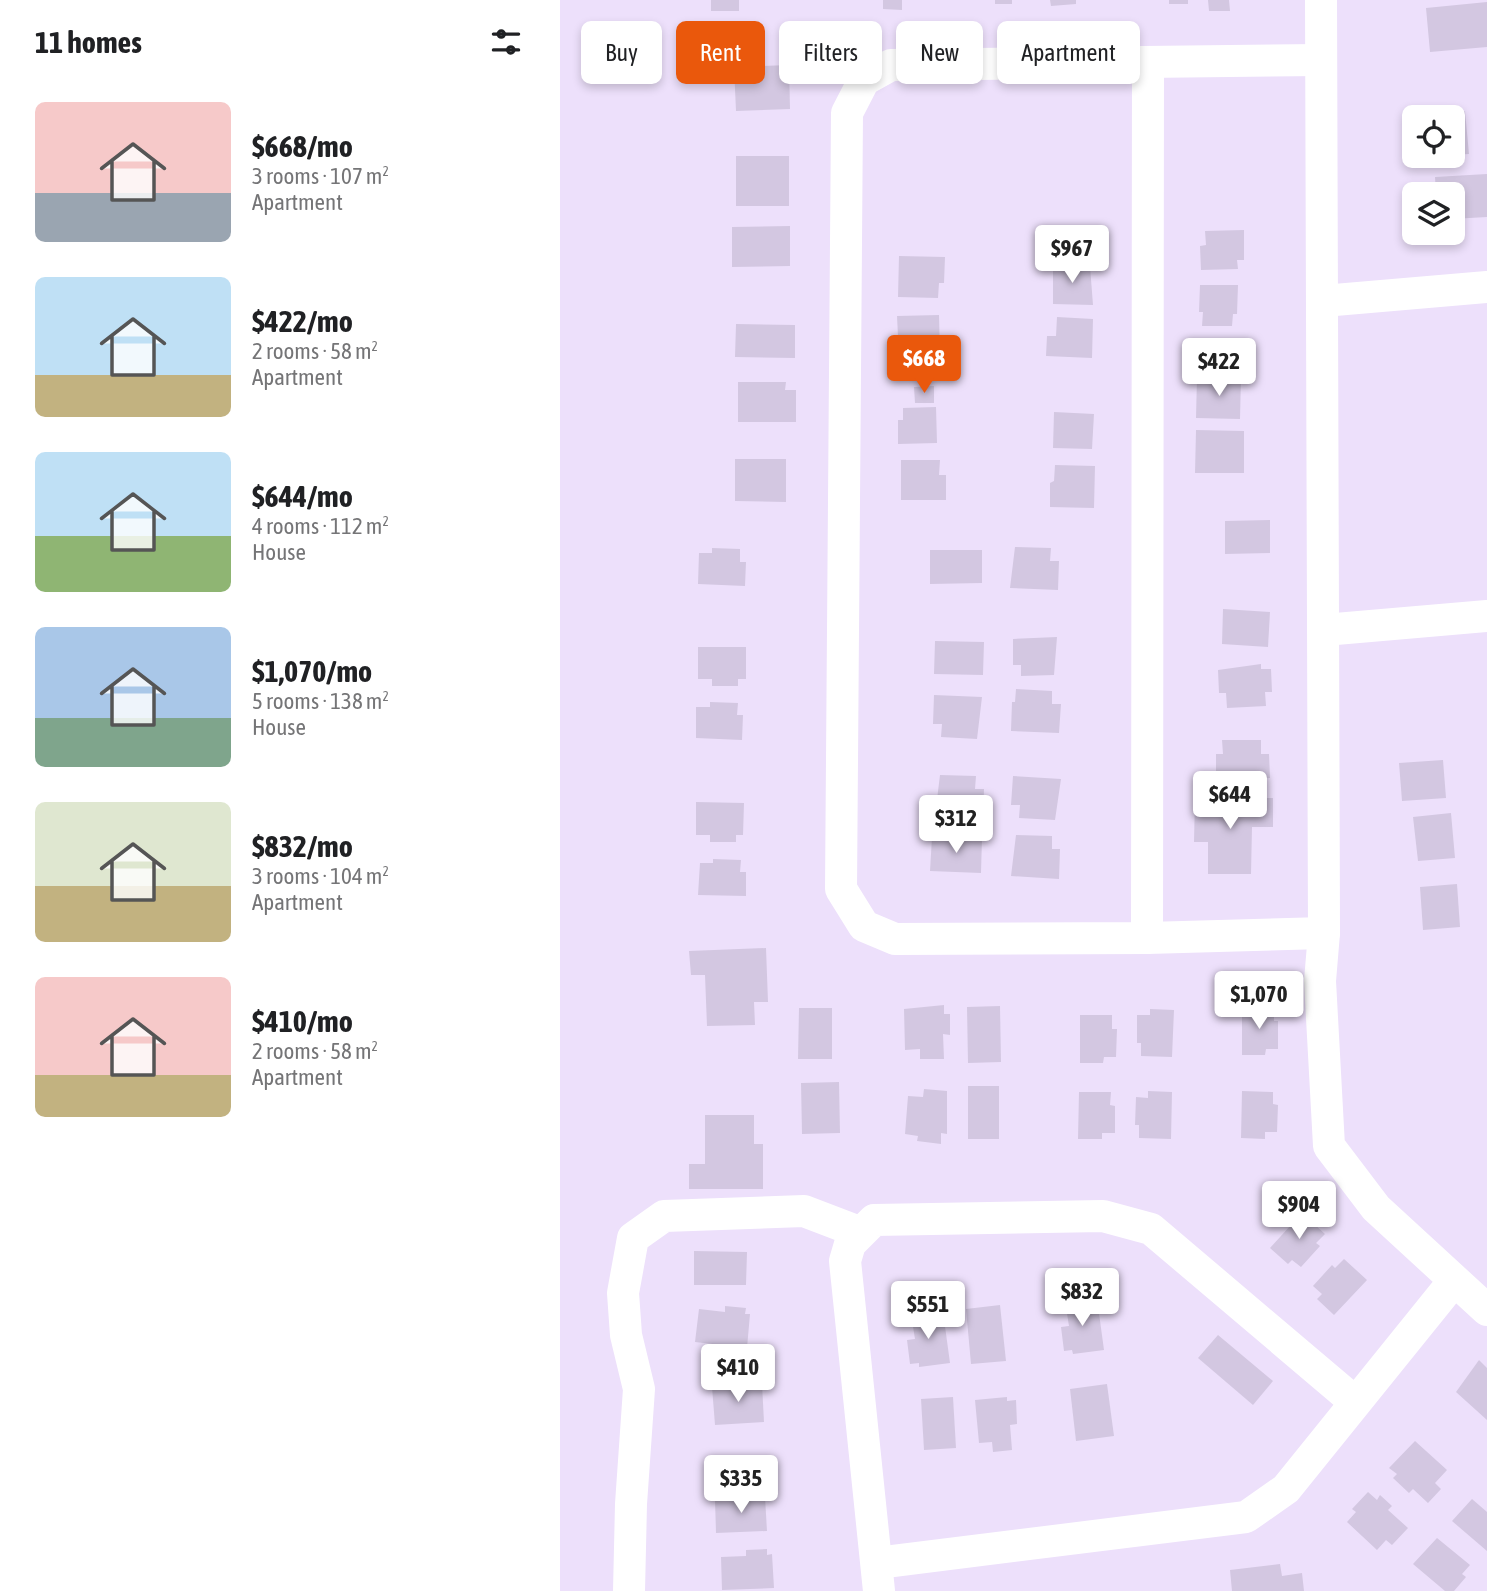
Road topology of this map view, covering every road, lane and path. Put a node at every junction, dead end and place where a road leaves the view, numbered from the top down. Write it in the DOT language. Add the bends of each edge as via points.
graph roads {
  1 [pos="1321,0"];
  2 [pos="1321,60"];
  3 [pos="1148,64"];
  4 [pos="1487,287"];
  5 [pos="1323,301"];
  6 [pos="1487,616"];
  7 [pos="1324,630"];
  8 [pos="1324,933"];
  9 [pos="1147,938"];
  10 [pos="859,1232"];
  11 [pos="1453,1282"];
  12 [pos="1487,1310"];
  13 [pos="1355,1402"];
  14 [pos="878,1577"];
  15 [pos="629,1591"];
  1 -- 2 [label="street"];
  2 -- 3 [label="street"];
  2 -- 5 [label="street"];
  3 -- 9 [label="street"];
  3 -- 9 [label="street" via="891,65 864,80 848,113 841,889 863,926 895,939"];
  4 -- 5 [label="street"];
  5 -- 7 [label="street"];
  6 -- 7 [label="street"];
  7 -- 8 [label="street"];
  8 -- 9 [label="street"];
  8 -- 11 [label="street" via="1320,981 1329,1146 1376,1208"];
  10 -- 13 [label="street" via="874,1220 897,1218 1076,1216 1103,1216 1151,1229"];
  10 -- 14 [label="street" via="845,1261"];
  10 -- 15 [label="street" via="804,1211 664,1216 633,1238 623,1293 626,1335 639,1389"];
  11 -- 12 [label="street"];
  11 -- 13 [label="street"];
  13 -- 14 [label="street" via="1286,1489 1246,1517"];
}
